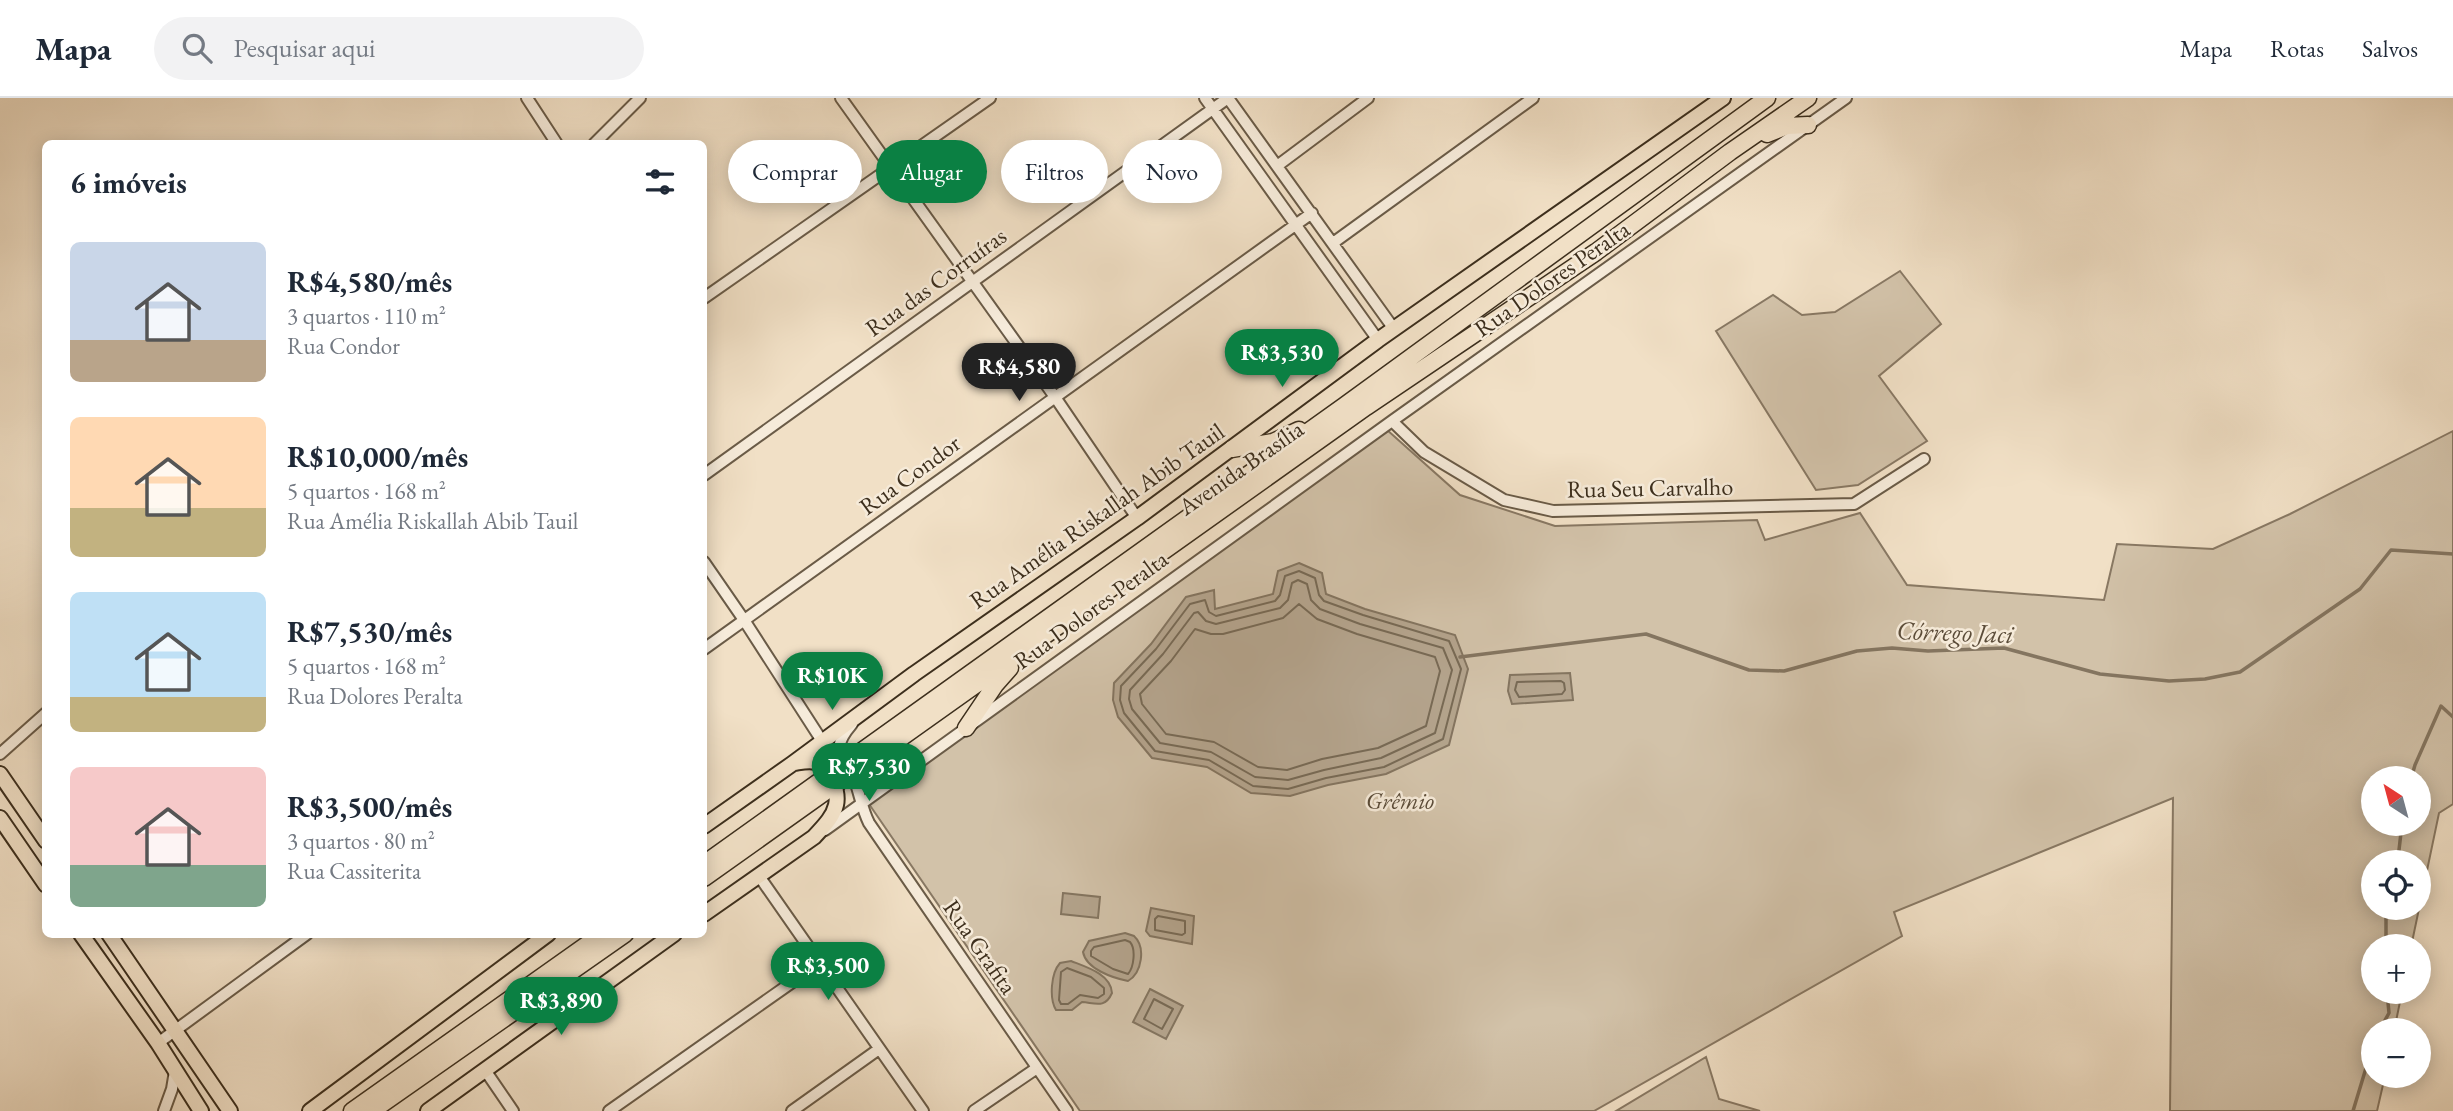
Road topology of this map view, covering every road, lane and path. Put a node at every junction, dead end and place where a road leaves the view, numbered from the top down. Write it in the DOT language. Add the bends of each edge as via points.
graph roads {
  1 [pos="527,98"];
  2 [pos="640,98"];
  3 [pos="841,98"];
  4 [pos="990,98"];
  5 [pos="1205,98"];
  6 [pos="1228,98"];
  7 [pos="1368,98"];
  8 [pos="1533,98"];
  9 [pos="1723,98"];
  10 [pos="1767,98"];
  11 [pos="1808,98"];
  12 [pos="1846,98"];
  13 [pos="1213,109"];
  14 [pos="1808,125"];
  15 [pos="554,140"];
  16 [pos="598,140"];
  17 [pos="928,140"];
  18 [pos="876,147"];
  19 [pos="1730,152"];
  20 [pos="1277,166"];
  21 [pos="876,176"];
  22 [pos="916,203"];
  23 [pos="1312,213"];
  24 [pos="1295,225"];
  25 [pos="1333,243"];
  26 [pos="972,282"];
  27 [pos="707,296"];
  28 [pos="1394,329"];
  29 [pos="1378,340"];
  30 [pos="1055,397"];
  31 [pos="1344,406"];
  32 [pos="1392,421"];
  33 [pos="1232,449"];
  34 [pos="1924,459"];
  35 [pos="707,473"];
  36 [pos="1137,518"];
  37 [pos="707,566"];
  38 [pos="744,620"];
  39 [pos="1048,633"];
  40 [pos="707,647"];
  41 [pos="863,711"];
  42 [pos="42,717"];
  43 [pos="966,728"];
  44 [pos="822,741"];
  45 [pos="0,754"];
  46 [pos="792,764"];
  47 [pos="849,774"];
  48 [pos="0,775"];
  49 [pos="829,776"];
  50 [pos="890,782"];
  51 [pos="860,805"];
  52 [pos="0,818"];
  53 [pos="707,824"];
  54 [pos="42,835"];
  55 [pos="814,837"];
  56 [pos="707,861"];
  57 [pos="707,876"];
  58 [pos="759,876"];
  59 [pos="42,879"];
  60 [pos="707,912"];
  61 [pos="84,938"];
  62 [pos="112,938"];
  63 [pos="302,938"];
  64 [pos="543,938"];
  65 [pos="596,938"];
  66 [pos="619,938"];
  67 [pos="668,938"];
  68 [pos="821,962"];
  69 [pos="174,1031"];
  70 [pos="158,1043"];
  71 [pos="879,1049"];
  72 [pos="1037,1068"];
  73 [pos="485,1070"];
  74 [pos="175,1071"];
  75 [pos="164,1111"];
  76 [pos="201,1111"];
  77 [pos="230,1111"];
  78 [pos="310,1111"];
  79 [pos="352,1111"];
  80 [pos="372,1111"];
  81 [pos="428,1111"];
  82 [pos="513,1111"];
  83 [pos="609,1111"];
  84 [pos="792,1111"];
  85 [pos="923,1111"];
  86 [pos="974,1111"];
  87 [pos="1067,1111"];
  1 -- 15 [label="street"];
  2 -- 16 [label="street"];
  3 -- 18 [label="street"];
  4 -- 17 [label="street"];
  5 -- 13 [label="street"];
  6 -- 13 [label="street, Rua das Corruíras"];
  6 -- 20 [label="street"];
  7 -- 20 [label="street"];
  8 -- 25 [label="street"];
  9 -- 28 [label="main road, Rua Amélia Riskallah Abib Tauil"];
  10 -- 31 [label="highway, Avenida Brasília"];
  11 -- 19 [label="highway, Avenida Brasília"];
  12 -- 14 [label="street, Rua Dolores Peralta"];
  13 -- 24 [label="street"];
  13 -- 26 [label="street, Rua das Corruíras"];
  14 -- 19 [label="highway" via="1773,130"];
  14 -- 32 [label="street, Rua Dolores Peralta"];
  19 -- 39 [label="highway, Avenida Brasília" via="1596,252 1366,407"];
  20 -- 23 [label="street"];
  21 -- 27 [label="street"];
  22 -- 26 [label="street"];
  23 -- 24 [label="street, Rua Condor"];
  23 -- 25 [label="street"];
  24 -- 29 [label="street"];
  24 -- 30 [label="street, Rua Condor"];
  25 -- 28 [label="street"];
  26 -- 30 [label="street"];
  26 -- 35 [label="street, Rua das Corruíras"];
  28 -- 29 [label="main road, Rua Amélia Riskallah Abib Tauil"];
  29 -- 33 [label="main road, Rua Amélia Riskallah Abib Tauil"];
  30 -- 36 [label="street"];
  30 -- 38 [label="street, Rua Condor"];
  31 -- 33 [label="highway" via="1273,442"];
  31 -- 47 [label="highway, Avenida Brasília"];
  32 -- 34 [label="street, Rua Seu Carvalho" via="1424,452 1504,500 1553,511 1854,504"];
  32 -- 43 [label="street, Rua Dolores Peralta"];
  33 -- 36 [label="main road, Rua Amélia Riskallah Abib Tauil"];
  36 -- 41 [label="main road, Rua Amélia Riskallah Abib Tauil"];
  37 -- 38 [label="street"];
  38 -- 40 [label="street, Rua Condor"];
  38 -- 44 [label="street"];
  39 -- 43 [label="highway" via="995,685"];
  39 -- 47 [label="highway, Avenida Brasília"];
  41 -- 44 [label="main road, Rua Amélia Riskallah Abib Tauil"];
  41 -- 47 [label="street" via="841,739 840,756"];
  42 -- 45 [label="street"];
  43 -- 50 [label="street, Rua Dolores Peralta"];
  44 -- 46 [label="main road, Rua Amélia Riskallah Abib Tauil"];
  44 -- 49 [label="street"];
  46 -- 49 [label="main road" via="816,762"];
  46 -- 53 [label="main road, Rua Amélia Riskallah Abib Tauil"];
  47 -- 49 [label="highway, Avenida Brasília"];
  47 -- 50 [label="street" via="861,786"];
  47 -- 51 [label="street, Rua Grafita"];
  48 -- 54 [label="main road"];
  49 -- 55 [label="main road" via="837,794 836,806"];
  49 -- 56 [label="highway, Avenida Brasília"];
  49 -- 57 [label="highway, Avenida Brasília"];
  50 -- 51 [label="street, Rua Dolores Peralta"];
  51 -- 55 [label="street, Rua Dolores Peralta"];
  51 -- 72 [label="street, Rua Grafita"];
  52 -- 59 [label="main road"];
  55 -- 58 [label="main road, Rua Dolores Peralta"];
  58 -- 60 [label="main road, Rua Dolores Peralta"];
  58 -- 68 [label="street"];
  61 -- 70 [label="main road"];
  62 -- 69 [label="main road"];
  63 -- 69 [label="street"];
  64 -- 78 [label="main road"];
  65 -- 79 [label="highway"];
  66 -- 80 [label="highway"];
  67 -- 73 [label="main road"];
  68 -- 71 [label="street"];
  68 -- 83 [label="street"];
  69 -- 70 [label="street"];
  69 -- 77 [label="main road"];
  70 -- 74 [label="main road"];
  71 -- 84 [label="street"];
  71 -- 85 [label="street"];
  72 -- 86 [label="street"];
  72 -- 87 [label="street, Rua Grafita"];
  73 -- 81 [label="main road"];
  73 -- 82 [label="street"];
  74 -- 75 [label="street"];
  74 -- 76 [label="main road"];
}
